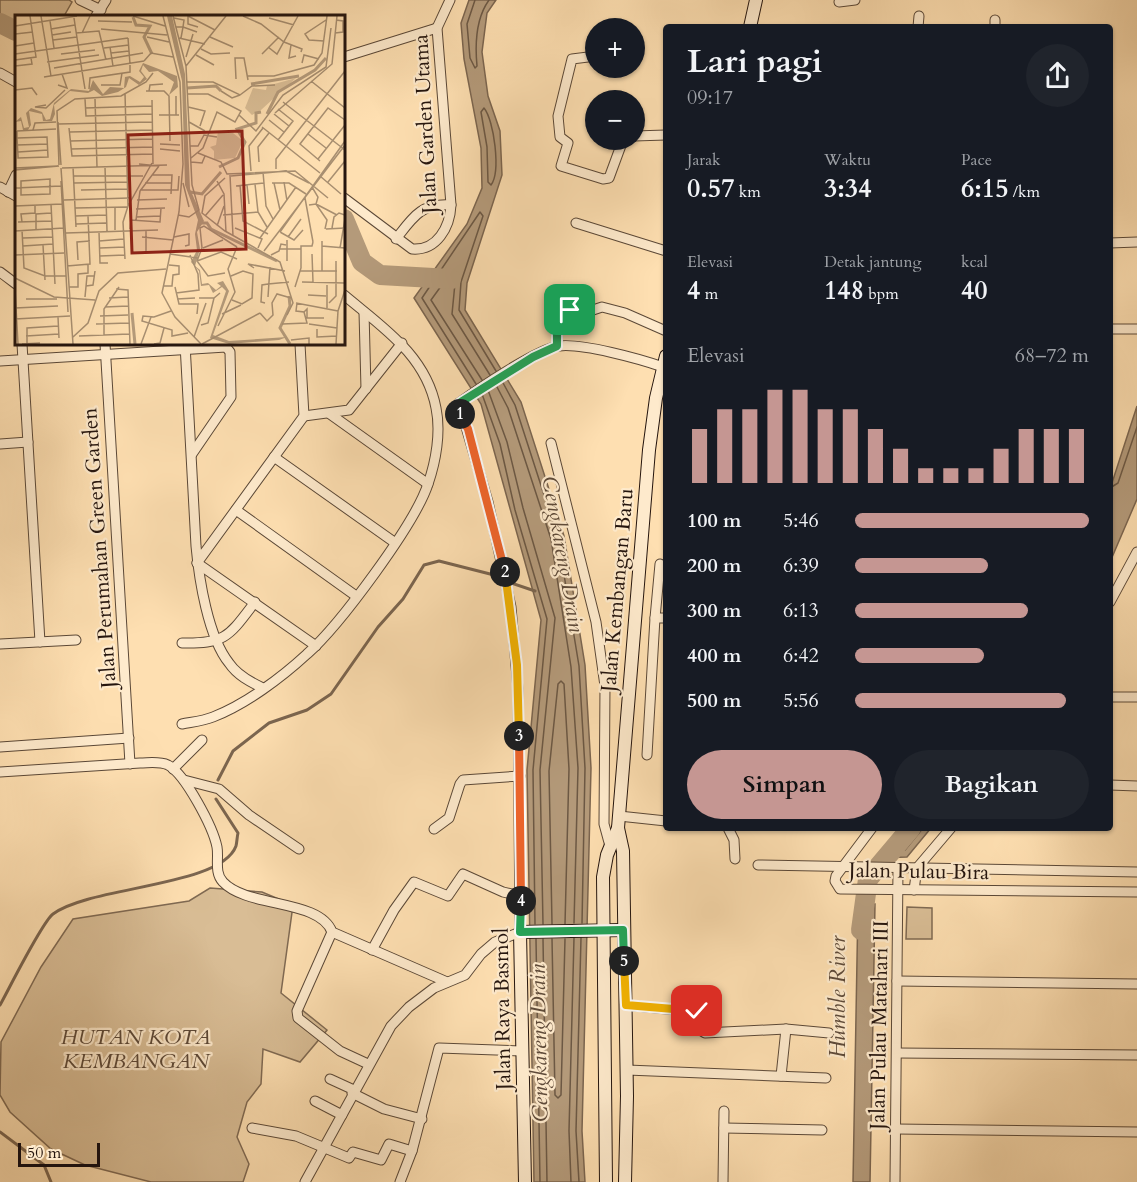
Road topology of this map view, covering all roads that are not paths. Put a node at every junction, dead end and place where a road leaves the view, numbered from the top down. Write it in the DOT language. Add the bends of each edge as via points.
graph roads {
  1 [pos="106,0"];
  2 [pos="450,0"];
  3 [pos="756,0"];
  4 [pos="855,0"];
  5 [pos="85,1"];
  6 [pos="839,2"];
  7 [pos="99,13"];
  8 [pos="92,15"];
  9 [pos="919,16"];
  10 [pos="751,24"];
  11 [pos="918,24"];
  12 [pos="436,28"];
  13 [pos="345,57"];
  14 [pos="585,57"];
  15 [pos="0,73"];
  16 [pos="15,81"];
  17 [pos="663,135"];
  18 [pos="645,136"];
  19 [pos="619,150"];
  20 [pos="15,177"];
  21 [pos="8,192"];
  22 [pos="345,199"];
  23 [pos="451,205"];
  24 [pos="576,223"];
  25 [pos="396,239"];
  26 [pos="1137,242"];
  27 [pos="1113,243"];
  28 [pos="663,250"];
  29 [pos="0,272"];
  30 [pos="15,283"];
  31 [pos="345,296"];
  32 [pos="364,312"];
  33 [pos="1113,329"];
  34 [pos="1137,329"];
  35 [pos="663,330"];
  36 [pos="402,343"];
  37 [pos="22,345"];
  38 [pos="105,345"];
  39 [pos="222,345"];
  40 [pos="300,345"];
  41 [pos="557,346"];
  42 [pos="185,347"];
  43 [pos="105,355"];
  44 [pos="23,360"];
  45 [pos="0,361"];
  46 [pos="663,362"];
  47 [pos="663,373"];
  48 [pos="366,389"];
  49 [pos="330,414"];
  50 [pos="304,416"];
  51 [pos="28,442"];
  52 [pos="551,443"];
  53 [pos="0,444"];
  54 [pos="192,454"];
  55 [pos="274,457"];
  56 [pos="428,484"];
  57 [pos="236,510"];
  58 [pos="394,542"];
  59 [pos="1137,552"];
  60 [pos="197,563"];
  61 [pos="660,564"];
  62 [pos="356,596"];
  63 [pos="1113,596"];
  64 [pos="255,602"];
  65 [pos="655,618"];
  66 [pos="663,618"];
  67 [pos="76,640"];
  68 [pos="217,641"];
  69 [pos="40,642"];
  70 [pos="182,643"];
  71 [pos="0,644"];
  72 [pos="316,646"];
  73 [pos="262,688"];
  74 [pos="1113,697"];
  75 [pos="1137,698"];
  76 [pos="182,724"];
  77 [pos="129,738"];
  78 [pos="202,740"];
  79 [pos="0,747"];
  80 [pos="647,755"];
  81 [pos="130,764"];
  82 [pos="173,769"];
  83 [pos="0,772"];
  84 [pos="520,776"];
  85 [pos="184,780"];
  86 [pos="1113,785"];
  87 [pos="1137,786"];
  88 [pos="663,821"];
  89 [pos="619,822"];
  90 [pos="434,829"];
  91 [pos="730,831"];
  92 [pos="870,831"];
  93 [pos="948,831"];
  94 [pos="610,846"];
  95 [pos="299,849"];
  96 [pos="735,859"];
  97 [pos="758,865"];
  98 [pos="846,867"];
  99 [pos="898,868"];
  100 [pos="917,868"];
  101 [pos="1137,872"];
  102 [pos="898,890"];
  103 [pos="914,890"];
  104 [pos="1137,892"];
  105 [pos="521,896"];
  106 [pos="597,930"];
  107 [pos="623,930"];
  108 [pos="332,932"];
  109 [pos="523,932"];
  110 [pos="372,950"];
  111 [pos="897,981"];
  112 [pos="447,982"];
  113 [pos="1137,984"];
  114 [pos="626,1005"];
  115 [pos="786,1029"];
  116 [pos="829,1033"];
  117 [pos="521,1051"];
  118 [pos="897,1053"];
  119 [pos="1137,1056"];
  120 [pos="368,1064"];
  121 [pos="627,1070"];
  122 [pos="781,1076"];
  123 [pos="826,1078"];
  124 [pos="330,1079"];
  125 [pos="353,1092"];
  126 [pos="315,1101"];
  127 [pos="724,1112"];
  128 [pos="342,1115"];
  129 [pos="422,1119"];
  130 [pos="252,1128"];
  131 [pos="724,1128"];
  132 [pos="822,1130"];
  133 [pos="896,1130"];
  134 [pos="1137,1132"];
  135 [pos="323,1148"];
  136 [pos="412,1151"];
  137 [pos="305,1182"];
  138 [pos="400,1182"];
  139 [pos="525,1182"];
  140 [pos="606,1182"];
  141 [pos="625,1182"];
  142 [pos="723,1182"];
  143 [pos="895,1182"];
  1 -- 7 [label="street"];
  2 -- 12 [label="street, Jalan Garden Utama"];
  3 -- 10 [label="main road"];
  4 -- 6 [label="street"];
  5 -- 7 [label="street"];
  5 -- 8 [label="street"];
  9 -- 11 [label="street"];
  12 -- 13 [label="street"];
  12 -- 23 [label="street, Jalan Garden Utama"];
  14 -- 19 [label="street" via="572,59 558,116 560,138 568,143 561,166 609,178"];
  15 -- 16 [label="street"];
  17 -- 18 [label="street"];
  20 -- 21 [label="street"];
  22 -- 25 [label="street, Jalan Garden Utama"];
  23 -- 25 [label="street" via="436,204 422,210"];
  23 -- 25 [label="street, Jalan Garden Utama" via="448,225 427,248 412,249"];
  24 -- 28 [label="street"];
  26 -- 27 [label="street"];
  29 -- 30 [label="street"];
  31 -- 32 [label="street"];
  32 -- 36 [label="street"];
  32 -- 48 [label="street"];
  33 -- 34 [label="street"];
  35 -- 41 [label="street" via="614,310 574,309 567,313 557,333"];
  36 -- 48 [label="street"];
  36 -- 56 [label="street" via="426,377 437,409 436,447"];
  37 -- 44 [label="street"];
  38 -- 43 [label="street, Jalan Perumahan Green Garden"];
  39 -- 42 [label="street"];
  39 -- 54 [label="street" via="230,352 231,398"];
  40 -- 50 [label="street"];
  41 -- 46 [label="street" via="578,346"];
  41 -- 84 [label="street, Jalan Raya Basmol" via="459,403 507,580 517,665"];
  42 -- 43 [label="street"];
  42 -- 54 [label="street"];
  43 -- 44 [label="street"];
  43 -- 77 [label="street, Jalan Perumahan Green Garden"];
  44 -- 45 [label="street"];
  44 -- 51 [label="street"];
  47 -- 89 [label="main road, Jalan Kembangan Baru" via="649,450"];
  48 -- 49 [label="street" via="349,410"];
  49 -- 50 [label="street"];
  49 -- 56 [label="street"];
  50 -- 55 [label="street"];
  51 -- 53 [label="street"];
  51 -- 69 [label="street"];
  52 -- 94 [label="street" via="596,622 604,675 604,824"];
  54 -- 60 [label="street"];
  55 -- 57 [label="street"];
  55 -- 58 [label="street"];
  56 -- 58 [label="street"];
  57 -- 60 [label="street"];
  57 -- 62 [label="street"];
  58 -- 62 [label="street"];
  59 -- 63 [label="street"];
  60 -- 64 [label="street"];
  60 -- 68 [label="street"];
  61 -- 65 [label="street"];
  62 -- 72 [label="street"];
  64 -- 68 [label="street" via="236,628"];
  64 -- 72 [label="street"];
  65 -- 66 [label="street"];
  65 -- 80 [label="street"];
  67 -- 69 [label="street, Jalan Perumahan Green Garden"];
  68 -- 70 [label="street"];
  68 -- 73 [label="street" via="228,663"];
  69 -- 71 [label="street, Jalan Perumahan Green Garden"];
  72 -- 73 [label="street"];
  73 -- 76 [label="street" via="212,718"];
  74 -- 75 [label="street"];
  77 -- 79 [label="street"];
  77 -- 81 [label="street, Jalan Perumahan Green Garden"];
  78 -- 82 [label="street"];
  81 -- 82 [label="street" via="163,764"];
  81 -- 83 [label="street"];
  82 -- 85 [label="street"];
  84 -- 90 [label="street" via="464,780 449,818"];
  84 -- 105 [label="street, Jalan Raya Basmol"];
  85 -- 95 [label="street" via="222,791"];
  85 -- 108 [label="street" via="214,837 218,874 223,882 234,890 324,920"];
  86 -- 87 [label="street"];
  88 -- 89 [label="street"];
  89 -- 94 [label="main road, Jalan Kembangan Baru"];
  89 -- 107 [label="main road, Jalan Kembangan Baru"];
  91 -- 96 [label="street"];
  92 -- 98 [label="street"];
  93 -- 100 [label="street"];
  94 -- 106 [label="main road, Jalan Kembangan Baru"];
  97 -- 98 [label="street"];
  98 -- 99 [label="street, Jalan Pulau Bira"];
  98 -- 102 [label="street, Jalan Pulau Bira" via="836,881 840,889"];
  99 -- 100 [label="street, Jalan Pulau Bira"];
  99 -- 102 [label="street, Jalan Pulau Matahari III"];
  100 -- 101 [label="street, Jalan Pulau Bira"];
  100 -- 103 [label="street"];
  102 -- 103 [label="street, Jalan Pulau Bira"];
  102 -- 111 [label="street, Jalan Pulau Matahari III"];
  103 -- 104 [label="street, Jalan Pulau Bira"];
  105 -- 109 [label="street, Jalan Raya Basmol"];
  105 -- 110 [label="street" via="464,874 448,896 414,882"];
  106 -- 107 [label="main road"];
  106 -- 109 [label="main road"];
  106 -- 140 [label="main road, Jalan Kembangan Baru"];
  107 -- 114 [label="main road, Jalan Kembangan Baru"];
  108 -- 110 [label="street"];
  108 -- 120 [label="street" via="297,1011 298,1018 340,1051"];
  109 -- 112 [label="street" via="495,942 465,975"];
  109 -- 117 [label="main road, Jalan Raya Basmol"];
  110 -- 112 [label="street"];
  111 -- 113 [label="street"];
  111 -- 118 [label="street, Jalan Pulau Matahari III"];
  112 -- 120 [label="street" via="409,1007 391,1026"];
  114 -- 115 [label="street" via="697,1011 700,1030 705,1033"];
  114 -- 121 [label="main road, Jalan Kembangan Baru"];
  115 -- 116 [label="street"];
  115 -- 122 [label="street"];
  117 -- 129 [label="street" via="440,1048"];
  117 -- 139 [label="main road, Jalan Raya Basmol"];
  118 -- 119 [label="street"];
  118 -- 133 [label="street, Jalan Pulau Matahari III"];
  120 -- 125 [label="street"];
  121 -- 122 [label="street"];
  121 -- 141 [label="main road, Jalan Kembangan Baru"];
  122 -- 123 [label="street"];
  124 -- 125 [label="street"];
  125 -- 128 [label="street"];
  125 -- 129 [label="street" via="384,1109"];
  126 -- 128 [label="street"];
  127 -- 131 [label="street"];
  128 -- 135 [label="street"];
  129 -- 136 [label="street"];
  130 -- 135 [label="street" via="296,1136"];
  131 -- 132 [label="street"];
  131 -- 142 [label="street"];
  133 -- 134 [label="street"];
  133 -- 143 [label="street, Jalan Pulau Matahari III"];
  135 -- 136 [label="street" via="349,1158 353,1152 380,1160 389,1144"];
  135 -- 137 [label="street"];
  136 -- 138 [label="street"];
}
